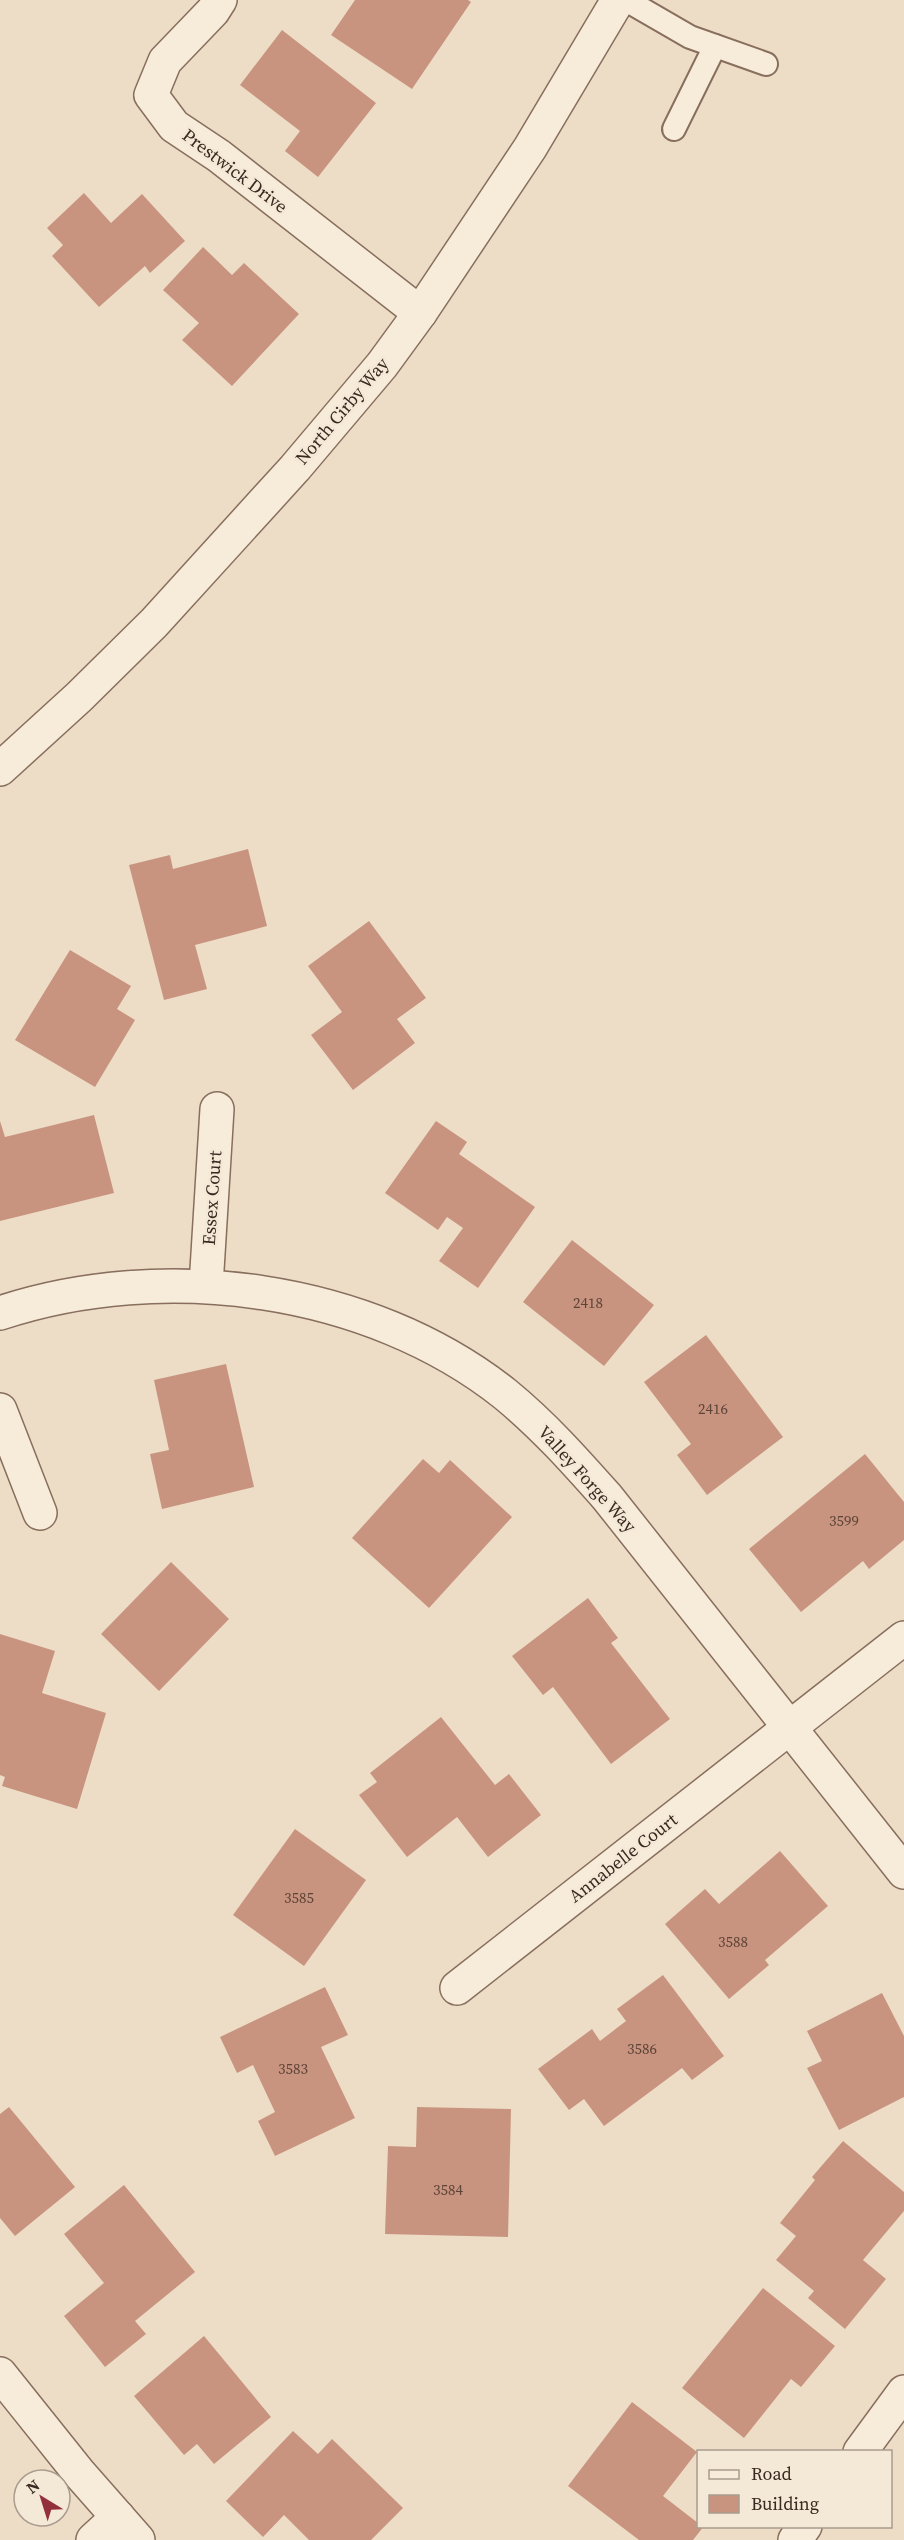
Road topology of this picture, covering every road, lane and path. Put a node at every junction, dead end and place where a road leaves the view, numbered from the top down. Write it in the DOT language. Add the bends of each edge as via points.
graph roads {
  1 [pos="220,0"];
  2 [pos="618,0"];
  3 [pos="626,0"];
  4 [pos="716,46"];
  5 [pos="766,64"];
  6 [pos="675,129"];
  7 [pos="420,313"];
  8 [pos="0,769"];
  9 [pos="217,1109"];
  10 [pos="206,1286"];
  11 [pos="0,1313"];
  12 [pos="0,1410"];
  13 [pos="40,1513"];
  14 [pos="904,1638"];
  15 [pos="790,1727"];
  16 [pos="904,1872"];
  17 [pos="457,1989"];
  18 [pos="0,2374"];
  19 [pos="904,2392"];
  20 [pos="861,2450"];
  21 [pos="128,2528"];
  22 [pos="93,2540"];
  1 -- 7 [label="street, Prestwick Drive" via="165,61 151,95 174,126 219,156"];
  2 -- 7 [label="street, North Cirby Way" via="530,148"];
  3 -- 4 [label="lane" via="690,37"];
  4 -- 5 [label="lane"];
  4 -- 6 [label="lane"];
  7 -- 8 [label="street, North Cirby Way" via="382,365 216,556 79,697"];
  9 -- 10 [label="street, Essex Court"];
  10 -- 11 [label="street, Valley Forge Way" via="84,1292"];
  10 -- 15 [label="street, Valley Forge Way" via="261,1292 381,1324 447,1356 504,1393 557,1440 607,1497"];
  12 -- 13 [label="street"];
  14 -- 15 [label="street, Annabelle Court"];
  15 -- 16 [label="street, Valley Forge Way"];
  15 -- 17 [label="street, Annabelle Court"];
  18 -- 21 [label="street"];
  19 -- 20 [label="street"];
  21 -- 22 [label="street"];
}
